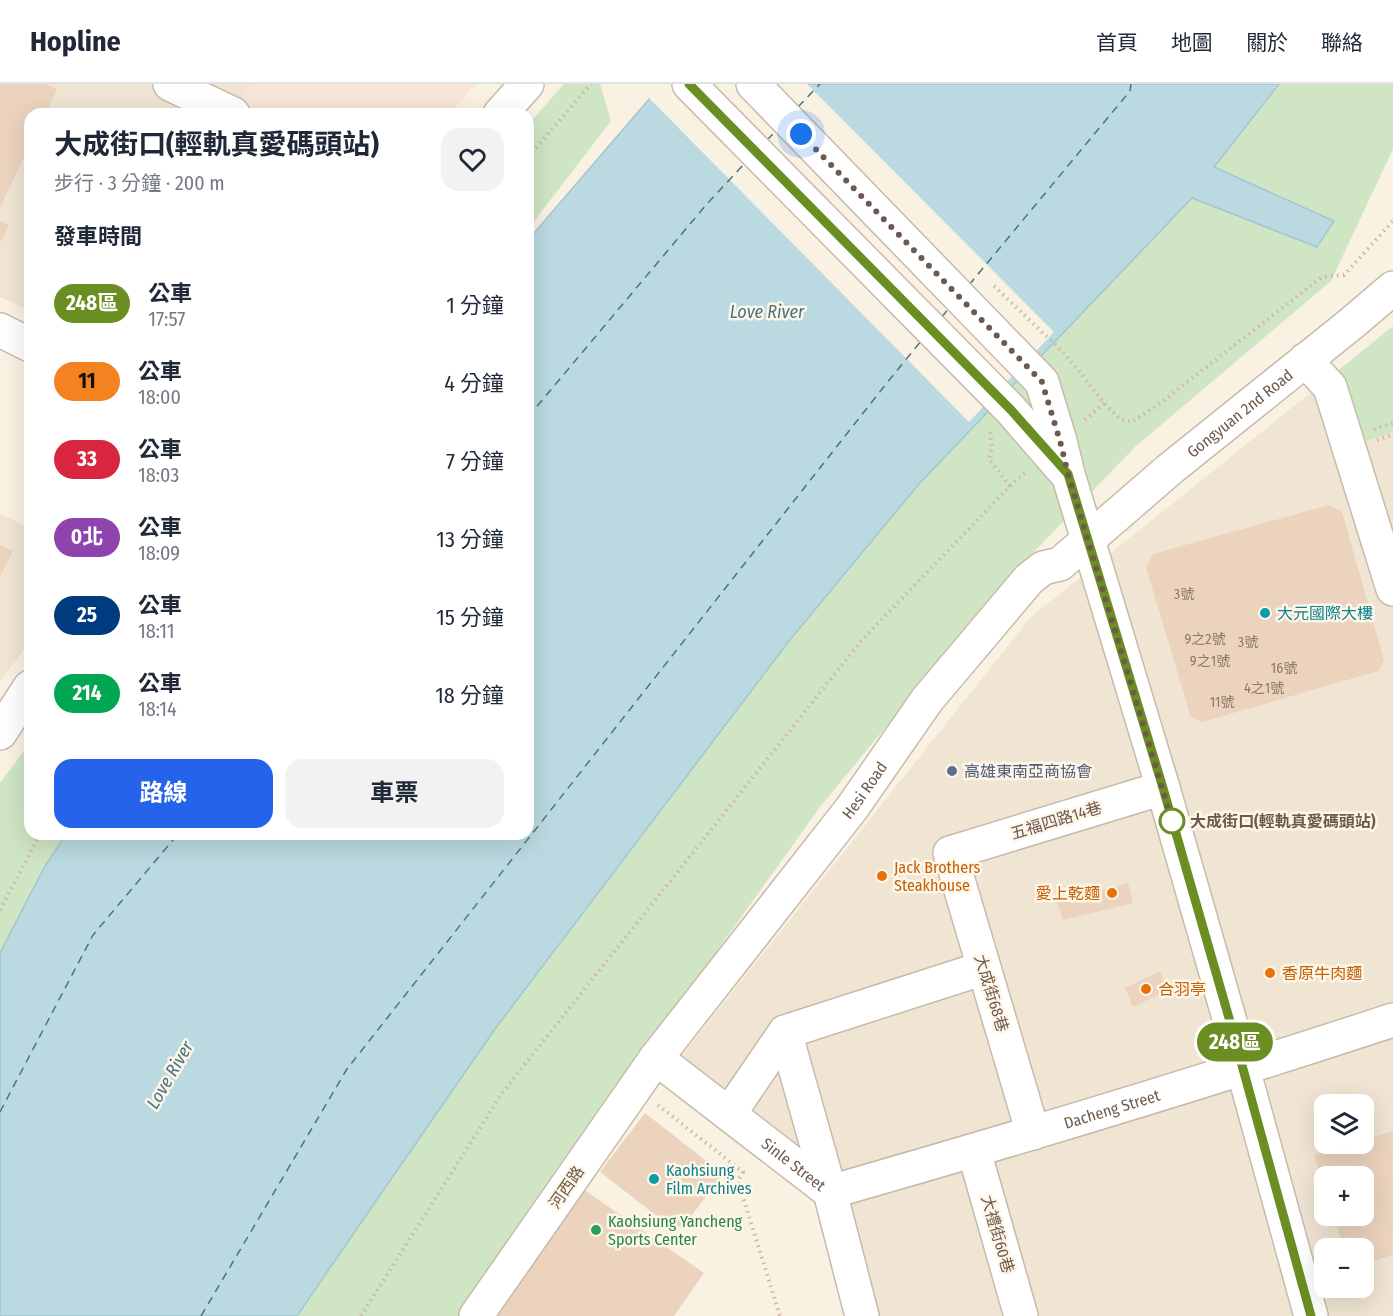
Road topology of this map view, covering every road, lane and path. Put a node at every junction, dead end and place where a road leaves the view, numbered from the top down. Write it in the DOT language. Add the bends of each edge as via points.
graph roads {
  1 [pos="170,84"];
  2 [pos="527,84"];
  3 [pos="591,84"];
  4 [pos="689,84"];
  5 [pos="753,84"];
  6 [pos="220,108"];
  7 [pos="505,108"];
  8 [pos="534,150"];
  9 [pos="1393,221"];
  10 [pos="1393,288"];
  11 [pos="0,330"];
  12 [pos="24,342"];
  13 [pos="1063,352"];
  14 [pos="1305,360"];
  15 [pos="998,416"];
  16 [pos="1068,474"];
  17 [pos="1088,540"];
  18 [pos="1393,589"];
  19 [pos="1163,788"];
  20 [pos="37,840"];
  21 [pos="950,853"];
  22 [pos="0,910"];
  23 [pos="984,968"];
  24 [pos="1393,1020"];
  25 [pos="785,1032"];
  26 [pos="656,1058"];
  27 [pos="1242,1068"];
  28 [pos="636,1088"];
  29 [pos="729,1114"];
  30 [pos="1033,1133"];
  31 [pos="974,1151"];
  32 [pos="830,1192"];
  33 [pos="361,1316"];
  34 [pos="476,1316"];
  35 [pos="780,1316"];
  36 [pos="861,1316"];
  37 [pos="1021,1316"];
  38 [pos="1311,1316"];
  1 -- 6 [label="street"];
  2 -- 7 [label="street"];
  3 -- 8 [label="path"];
  4 -- 15 [label="street"];
  5 -- 16 [label="street" via="1042,382"];
  9 -- 13 [label="path" via="1344,274 1322,277 1132,422 1120,419 1104,403"];
  10 -- 14 [label="street, Gongyuan 2nd Road"];
  11 -- 12 [label="street"];
  14 -- 17 [label="street, Gongyuan 2nd Road"];
  14 -- 18 [label="street" via="1330,387"];
  15 -- 16 [label="street"];
  15 -- 33 [label="path" via="990,432 989,459 1010,486 861,640 502,1093"];
  16 -- 17 [label="street"];
  17 -- 19 [label="street"];
  17 -- 26 [label="street, Hesi Road" via="1060,564 1043,568 1029,579 927,700 852,808"];
  19 -- 21 [label="street, 五福四路14巷"];
  19 -- 27 [label="street"];
  20 -- 22 [label="path"];
  21 -- 23 [label="street, 大成街68巷"];
  23 -- 25 [label="street"];
  23 -- 30 [label="street, 大成街68巷"];
  24 -- 27 [label="street, Dacheng Street"];
  25 -- 29 [label="street"];
  25 -- 32 [label="street"];
  26 -- 28 [label="street, 河西路"];
  26 -- 29 [label="street, Sinle Street"];
  27 -- 30 [label="street, Dacheng Street"];
  27 -- 38 [label="street"];
  28 -- 34 [label="street, 河西路"];
  28 -- 35 [label="path" via="743,1172 738,1181"];
  29 -- 32 [label="street, Sinle Street"];
  30 -- 31 [label="street, Dacheng Street"];
  31 -- 32 [label="street, Dacheng Street"];
  31 -- 37 [label="street, 大禮街60巷"];
  32 -- 36 [label="street, Sinle Street"];
}
